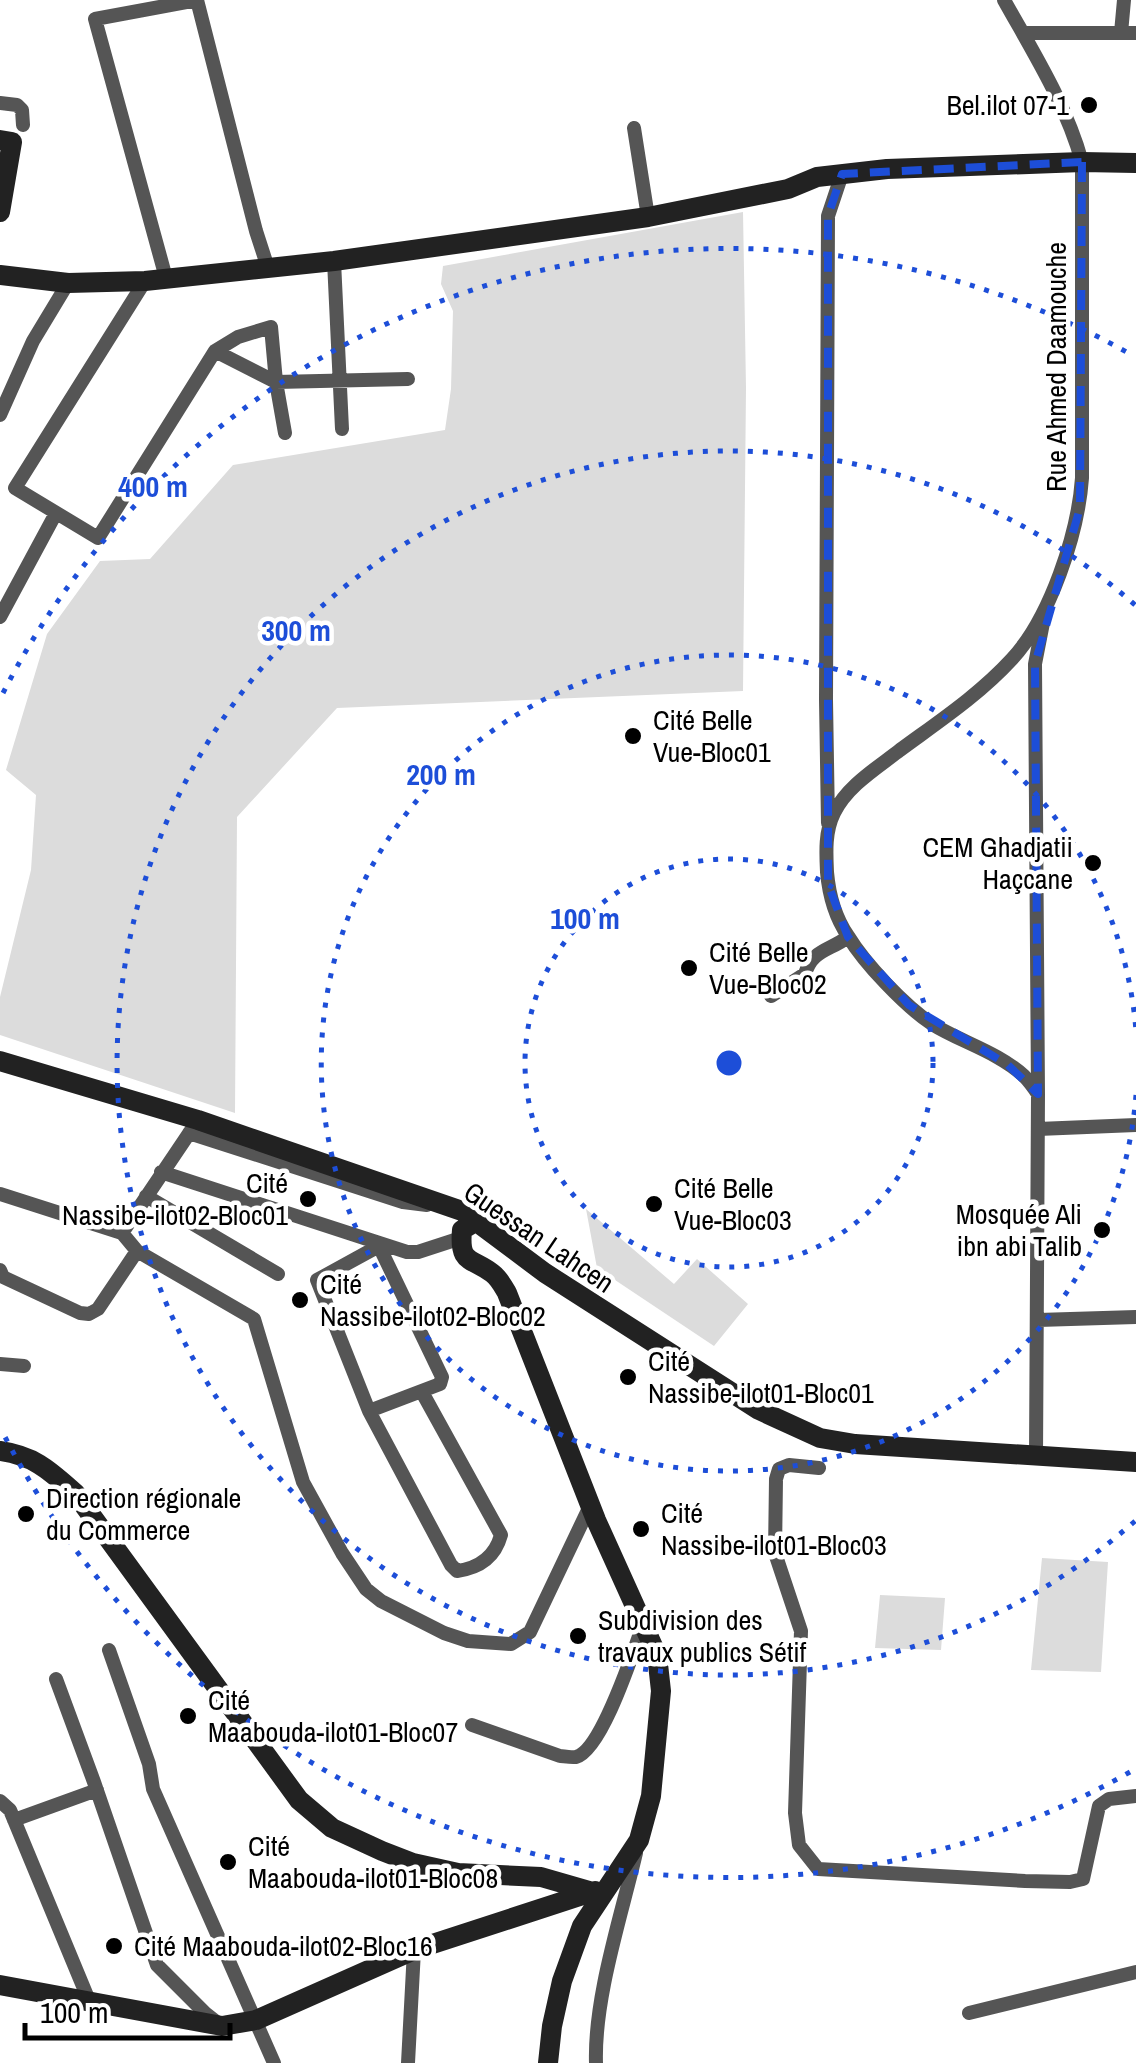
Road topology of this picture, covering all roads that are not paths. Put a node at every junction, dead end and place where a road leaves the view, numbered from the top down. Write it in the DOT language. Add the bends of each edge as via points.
graph roads {
  1 [pos="1004,0"];
  2 [pos="1124,0"];
  3 [pos="1023,33"];
  4 [pos="1129,33"];
  5 [pos="0,103"];
  6 [pos="23,125"];
  7 [pos="634,128"];
  8 [pos="0,140"];
  9 [pos="1082,162"];
  10 [pos="1136,163"];
  11 [pos="842,174"];
  12 [pos="0,212"];
  13 [pos="648,217"];
  14 [pos="334,261"];
  15 [pos="268,268"];
  16 [pos="0,275"];
  17 [pos="166,278"];
  18 [pos="145,281"];
  19 [pos="68,283"];
  20 [pos="216,351"];
  21 [pos="408,379"];
  22 [pos="339,381"];
  23 [pos="276,382"];
  24 [pos="3,398"];
  25 [pos="0,415"];
  26 [pos="342,430"];
  27 [pos="285,433"];
  28 [pos="56,513"];
  29 [pos="1046,608"];
  30 [pos="0,617"];
  31 [pos="828,829"];
  32 [pos="848,936"];
  33 [pos="771,996"];
  34 [pos="0,1061"];
  35 [pos="1038,1094"];
  36 [pos="1136,1125"];
  37 [pos="193,1126"];
  38 [pos="1038,1129"];
  39 [pos="161,1172"];
  40 [pos="0,1194"];
  41 [pos="146,1196"];
  42 [pos="468,1230"];
  43 [pos="122,1233"];
  44 [pos="381,1245"];
  45 [pos="137,1251"];
  46 [pos="278,1274"];
  47 [pos="1,1275"];
  48 [pos="1136,1318"];
  49 [pos="1038,1320"];
  50 [pos="3,1361"];
  51 [pos="24,1366"];
  52 [pos="422,1392"];
  53 [pos="369,1411"];
  54 [pos="0,1451"];
  55 [pos="1036,1456"];
  56 [pos="1136,1462"];
  57 [pos="819,1468"];
  58 [pos="590,1506"];
  59 [pos="643,1625"];
  60 [pos="109,1650"];
  61 [pos="56,1678"];
  62 [pos="472,1725"];
  63 [pos="97,1790"];
  64 [pos="1136,1796"];
  65 [pos="0,1801"];
  66 [pos="14,1820"];
  67 [pos="639,1840"];
  68 [pos="601,1888"];
  69 [pos="414,1950"];
  70 [pos="1136,1972"];
  71 [pos="0,1985"];
  72 [pos="90,2003"];
  73 [pos="969,2013"];
  74 [pos="256,2020"];
  75 [pos="222,2026"];
  76 [pos="274,2063"];
  77 [pos="408,2063"];
  78 [pos="548,2063"];
  79 [pos="596,2063"];
  1 -- 3 [label="street"];
  2 -- 4 [label="street"];
  3 -- 4 [label="street"];
  3 -- 9 [label="street"];
  5 -- 6 [label="street" via="17,105"];
  7 -- 13 [label="street"];
  8 -- 12 [label="street" via="12,142"];
  9 -- 10 [label="street"];
  9 -- 11 [label="street"];
  9 -- 29 [label="street, Rue Ahmed Daamouche" via="1080,508"];
  11 -- 13 [label="street"];
  11 -- 31 [label="street" via="828,216"];
  13 -- 14 [label="street"];
  14 -- 15 [label="street"];
  14 -- 22 [label="street"];
  15 -- 17 [label="street"];
  15 -- 17 [label="street" via="197,0 95,19"];
  16 -- 19 [label="street"];
  17 -- 18 [label="street"];
  18 -- 19 [label="street"];
  18 -- 28 [label="street" via="15,488"];
  19 -- 24 [label="street"];
  20 -- 23 [label="street"];
  20 -- 23 [label="street" via="271,328"];
  20 -- 28 [label="street" via="98,538"];
  21 -- 22 [label="street"];
  22 -- 23 [label="street"];
  22 -- 26 [label="street"];
  23 -- 27 [label="street"];
  24 -- 25 [label="street"];
  28 -- 30 [label="street"];
  29 -- 31 [label="street, Rue Ahmed Daamouche" via="1011,660 854,788"];
  29 -- 35 [label="street" via="1035,664"];
  31 -- 32 [label="street" via="828,884"];
  32 -- 33 [label="street" via="814,954 805,974"];
  32 -- 35 [label="street" via="930,1023 1008,1065"];
  34 -- 37 [label="street, Guessan Lahcen"];
  35 -- 38 [label="street"];
  36 -- 38 [label="street"];
  37 -- 39 [label="street"];
  37 -- 42 [label="street, Guessan Lahcen" via="453,1208 462,1212"];
  38 -- 49 [label="street"];
  39 -- 41 [label="street"];
  39 -- 44 [label="street"];
  40 -- 43 [label="street"];
  41 -- 43 [label="street"];
  41 -- 46 [label="street"];
  42 -- 44 [label="street" via="418,1252"];
  42 -- 55 [label="street, Guessan Lahcen" via="492,1232 545,1274 759,1410 820,1438"];
  42 -- 58 [label="street" via="460,1248 507,1293"];
  43 -- 45 [label="street"];
  44 -- 52 [label="street" via="441,1372 440,1384"];
  44 -- 53 [label="street" via="317,1280"];
  45 -- 47 [label="street" via="89,1314"];
  45 -- 58 [label="street" via="254,1319 303,1482 342,1553 380,1601 468,1642 511,1644 530,1632"];
  48 -- 49 [label="street"];
  49 -- 55 [label="street"];
  50 -- 51 [label="street"];
  52 -- 53 [label="street"];
  52 -- 53 [label="street" via="500,1535 490,1557 467,1570 451,1564"];
  54 -- 68 [label="street" via="39,1462 75,1493 299,1800 332,1828 413,1863"];
  55 -- 56 [label="street, Guessan Lahcen"];
  57 -- 64 [label="street" via="780,1469 775,1554 801,1630 795,1814 800,1845 818,1869 1070,1882 1083,1879 1099,1806"];
  58 -- 59 [label="street"];
  59 -- 62 [label="street" via="604,1728 575,1758"];
  59 -- 67 [label="street" via="657,1656 661,1691 651,1796"];
  60 -- 74 [label="street" via="153,1789"];
  61 -- 63 [label="street"];
  63 -- 66 [label="street"];
  63 -- 75 [label="street" via="157,1966"];
  65 -- 66 [label="street"];
  66 -- 72 [label="street"];
  67 -- 68 [label="street"];
  67 -- 79 [label="street" via="603,1992"];
  68 -- 69 [label="street"];
  68 -- 78 [label="street" via="562,1981"];
  69 -- 74 [label="street"];
  69 -- 77 [label="street"];
  70 -- 73 [label="street"];
  71 -- 72 [label="street"];
  72 -- 75 [label="street"];
  74 -- 75 [label="street"];
  74 -- 76 [label="street"];
}
